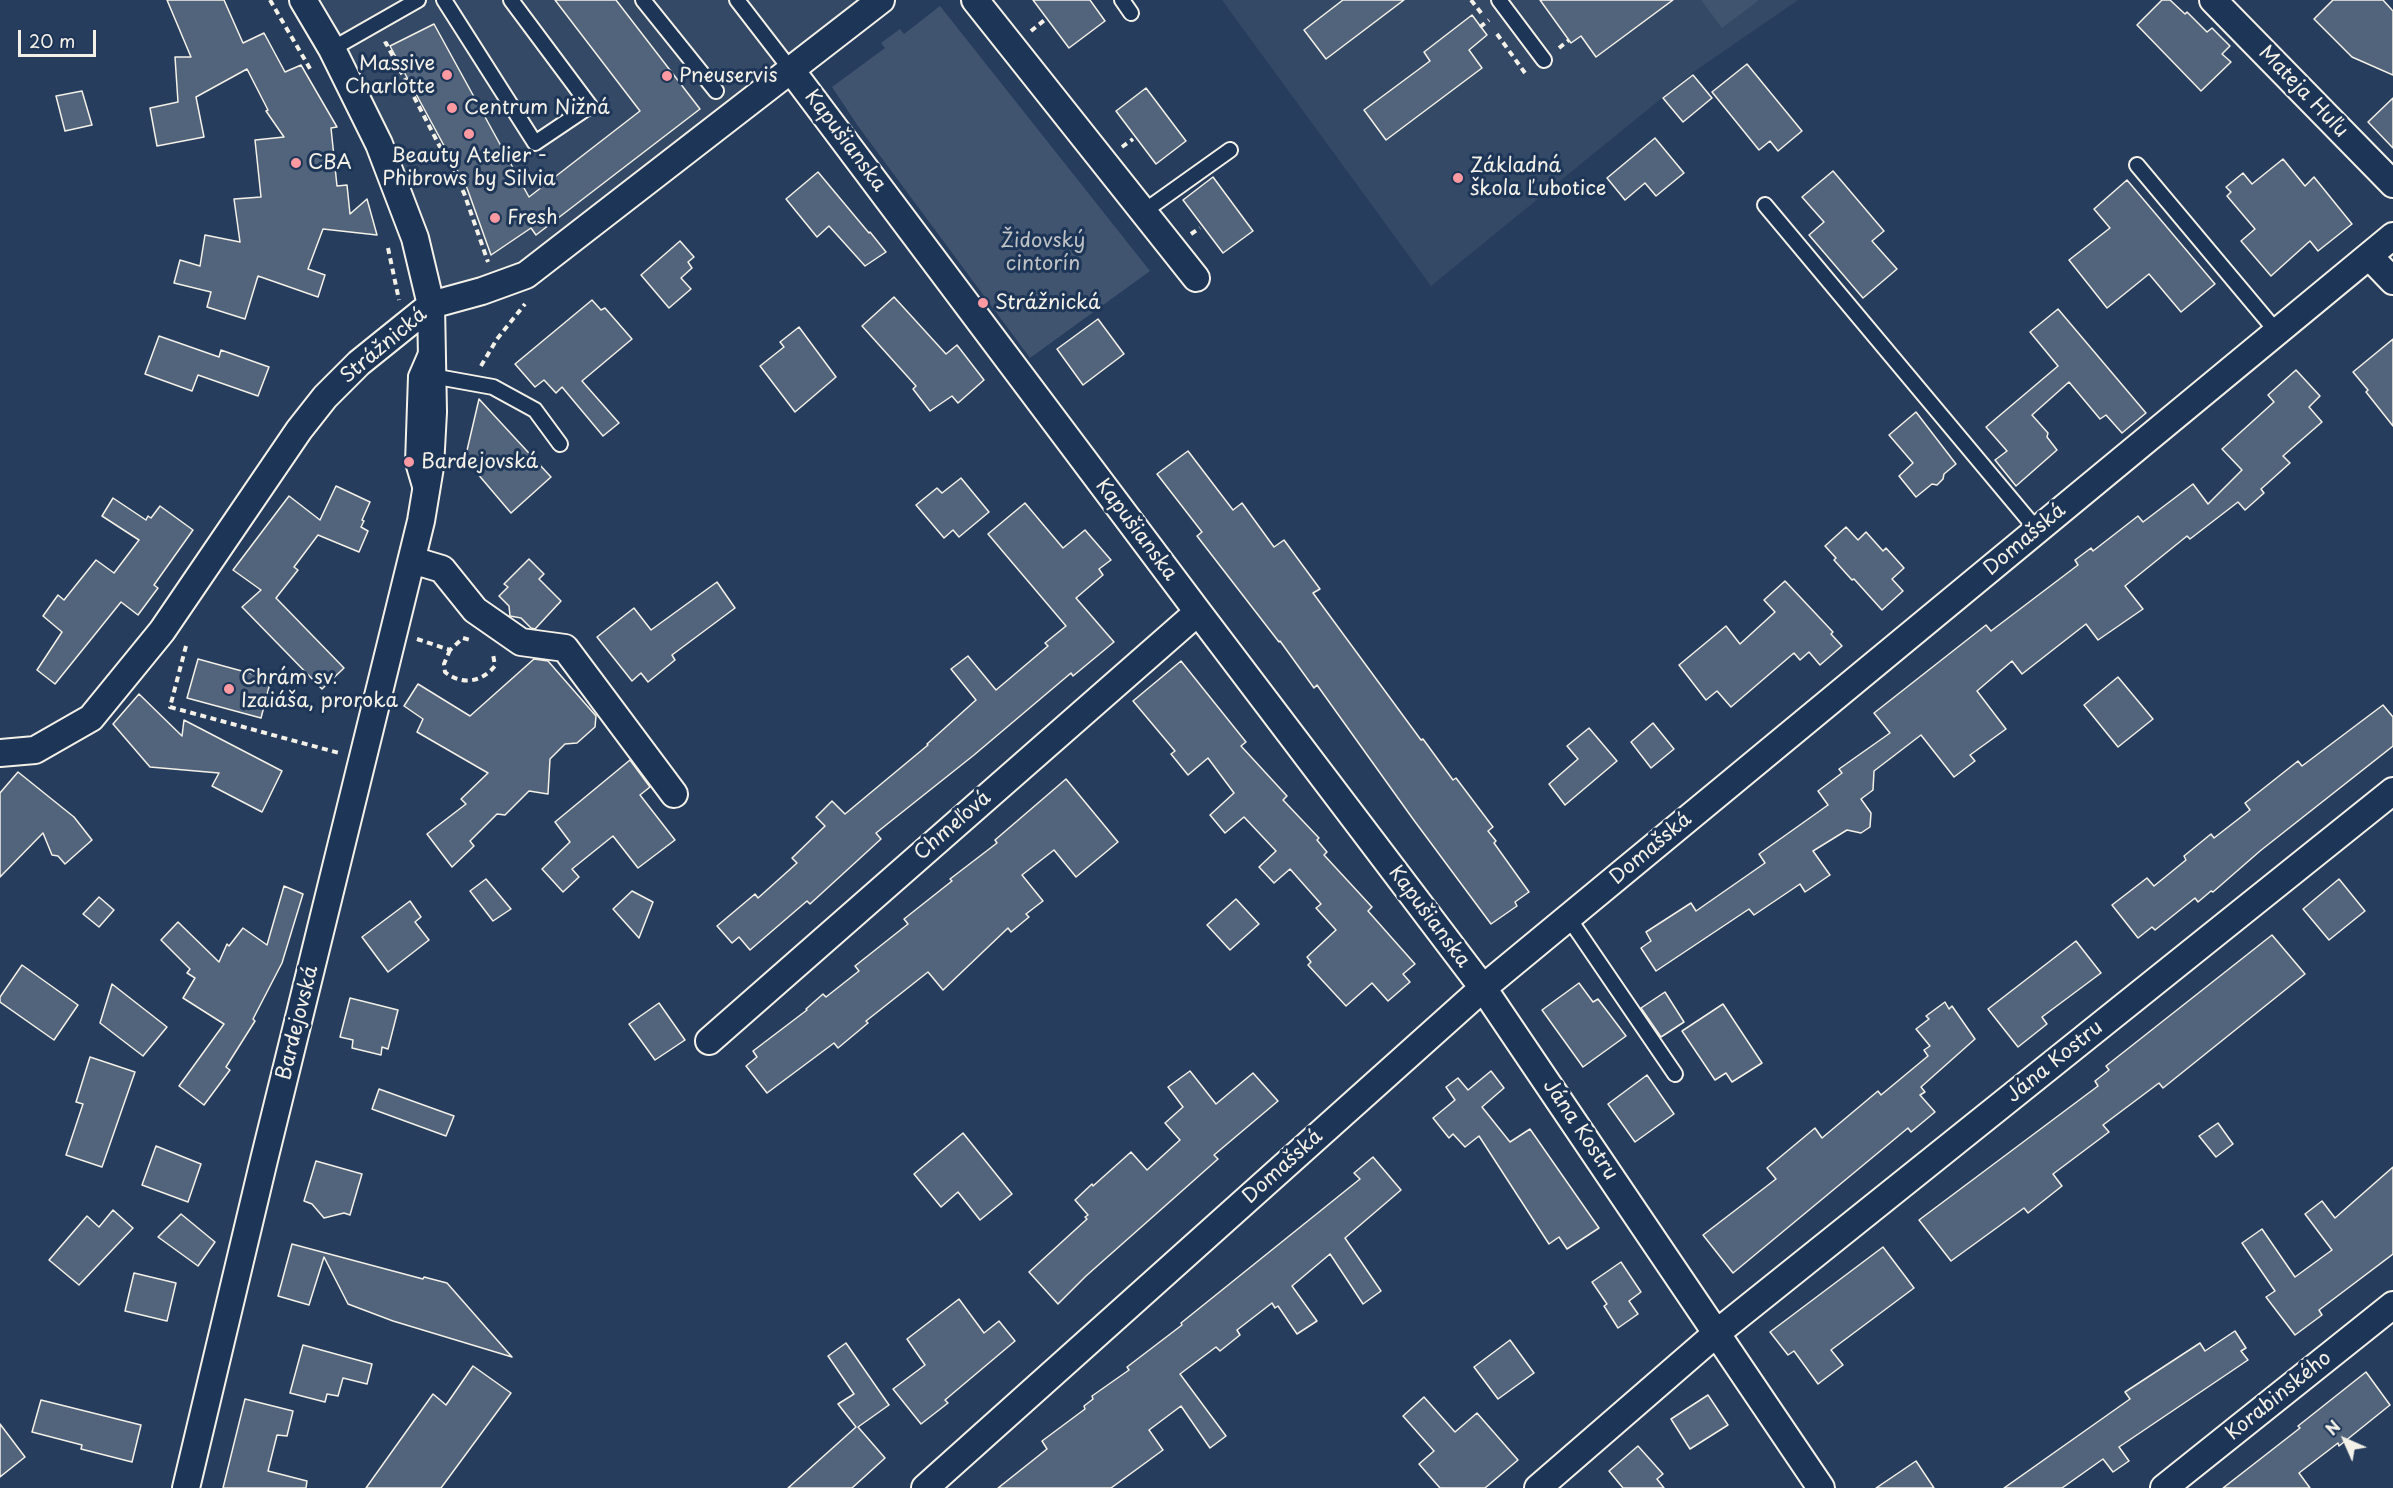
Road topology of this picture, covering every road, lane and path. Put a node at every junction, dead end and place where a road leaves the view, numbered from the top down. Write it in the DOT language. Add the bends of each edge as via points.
graph roads {
  1 [pos="270,0"];
  2 [pos="303,0"];
  3 [pos="418,0"];
  4 [pos="444,0"];
  5 [pos="511,0"];
  6 [pos="643,0"];
  7 [pos="737,0"];
  8 [pos="881,0"];
  9 [pos="975,0"];
  10 [pos="1122,0"];
  11 [pos="1471,0"];
  12 [pos="1499,0"];
  13 [pos="2213,0"];
  14 [pos="1131,13"];
  15 [pos="376,48"];
  16 [pos="332,49"];
  17 [pos="1544,60"];
  18 [pos="791,70"];
  19 [pos="1525,73"];
  20 [pos="314,76"];
  21 [pos="716,91"];
  22 [pos="1230,150"];
  23 [pos="2137,165"];
  24 [pos="2393,184"];
  25 [pos="1765,205"];
  26 [pos="1143,212"];
  27 [pos="386,236"];
  28 [pos="2393,236"];
  29 [pos="2369,256"];
  30 [pos="1196,278"];
  31 [pos="2393,281"];
  32 [pos="496,285"];
  33 [pos="532,295"];
  34 [pos="431,305"];
  35 [pos="402,328"];
  36 [pos="2277,332"];
  37 [pos="432,340"];
  38 [pos="432,376"];
  39 [pos="471,383"];
  40 [pos="560,444"];
  41 [pos="424,501"];
  42 [pos="2037,530"];
  43 [pos="412,560"];
  44 [pos="1198,612"];
  45 [pos="419,631"];
  46 [pos="417,639"];
  47 [pos="480,642"];
  48 [pos="186,646"];
  49 [pos="486,648"];
  50 [pos="450,650"];
  51 [pos="414,651"];
  52 [pos="0,753"];
  53 [pos="363,759"];
  54 [pos="2393,791"];
  55 [pos="674,794"];
  56 [pos="1568,917"];
  57 [pos="1483,988"];
  58 [pos="709,1041"];
  59 [pos="1675,1074"];
  60 [pos="2393,1305"];
  61 [pos="1718,1332"];
  62 [pos="186,1488"];
  63 [pos="925,1488"];
  64 [pos="1538,1488"];
  65 [pos="1821,1488"];
  66 [pos="2164,1488"];
  1 -- 20 [label="path"];
  2 -- 16 [label="street, Bardejovská"];
  3 -- 16 [label="lane"];
  4 -- 5 [label="lane" via="535,142 590,106"];
  6 -- 21 [label="lane"];
  7 -- 18 [label="lane"];
  8 -- 18 [label="street, Strážnická"];
  9 -- 26 [label="street"];
  10 -- 14 [label="lane"];
  11 -- 19 [label="path"];
  12 -- 17 [label="lane"];
  13 -- 24 [label="street, Mateja Huľu"];
  15 -- 32 [label="path" via="386,43 464,193"];
  16 -- 34 [label="street, Bardejovská" via="399,193 416,238"];
  18 -- 32 [label="street, Strážnická" via="526,275"];
  18 -- 44 [label="street, Kapušianska"];
  22 -- 26 [label="lane"];
  23 -- 36 [label="lane"];
  25 -- 42 [label="lane"];
  26 -- 30 [label="street"];
  27 -- 35 [label="path"];
  28 -- 29 [label="street, Domašská"];
  29 -- 31 [label="street"];
  29 -- 36 [label="street, Domašská"];
  32 -- 34 [label="street, Strážnická"];
  33 -- 39 [label="path" via="497,339"];
  34 -- 35 [label="street, Strážnická"];
  34 -- 37 [label="street, Bardejovská"];
  35 -- 52 [label="street, Strážnická" via="325,397 162,631 91,717 35,750"];
  36 -- 42 [label="street, Domašská"];
  37 -- 38 [label="street, Bardejovská"];
  37 -- 41 [label="lane" via="416,376 413,463"];
  38 -- 39 [label="lane"];
  38 -- 41 [label="street, Bardejovská" via="430,467"];
  39 -- 40 [label="lane" via="493,387 535,410"];
  41 -- 43 [label="street, Bardejovská"];
  42 -- 56 [label="street, Domašská"];
  43 -- 53 [label="street, Bardejovská"];
  43 -- 55 [label="street" via="442,568 475,610 521,642 565,648"];
  44 -- 57 [label="street, Kapušianska"];
  44 -- 58 [label="street, Chmeľová"];
  45 -- 46 [label="path"];
  46 -- 50 [label="path"];
  46 -- 51 [label="path"];
  47 -- 50 [label="path" via="463,638"];
  48 -- 53 [label="path" via="170,707"];
  49 -- 50 [label="path" via="495,666 487,676 471,681 455,680 445,672"];
  53 -- 62 [label="street, Bardejovská"];
  54 -- 61 [label="street, Jána Kostru"];
  56 -- 57 [label="street, Domašská"];
  56 -- 59 [label="lane"];
  57 -- 61 [label="street, Jána Kostru"];
  57 -- 63 [label="street, Domašská"];
  60 -- 66 [label="street, Korabinského"];
  61 -- 64 [label="street, Jána Kostru"];
  61 -- 65 [label="street, Jána Kostru"];
}
